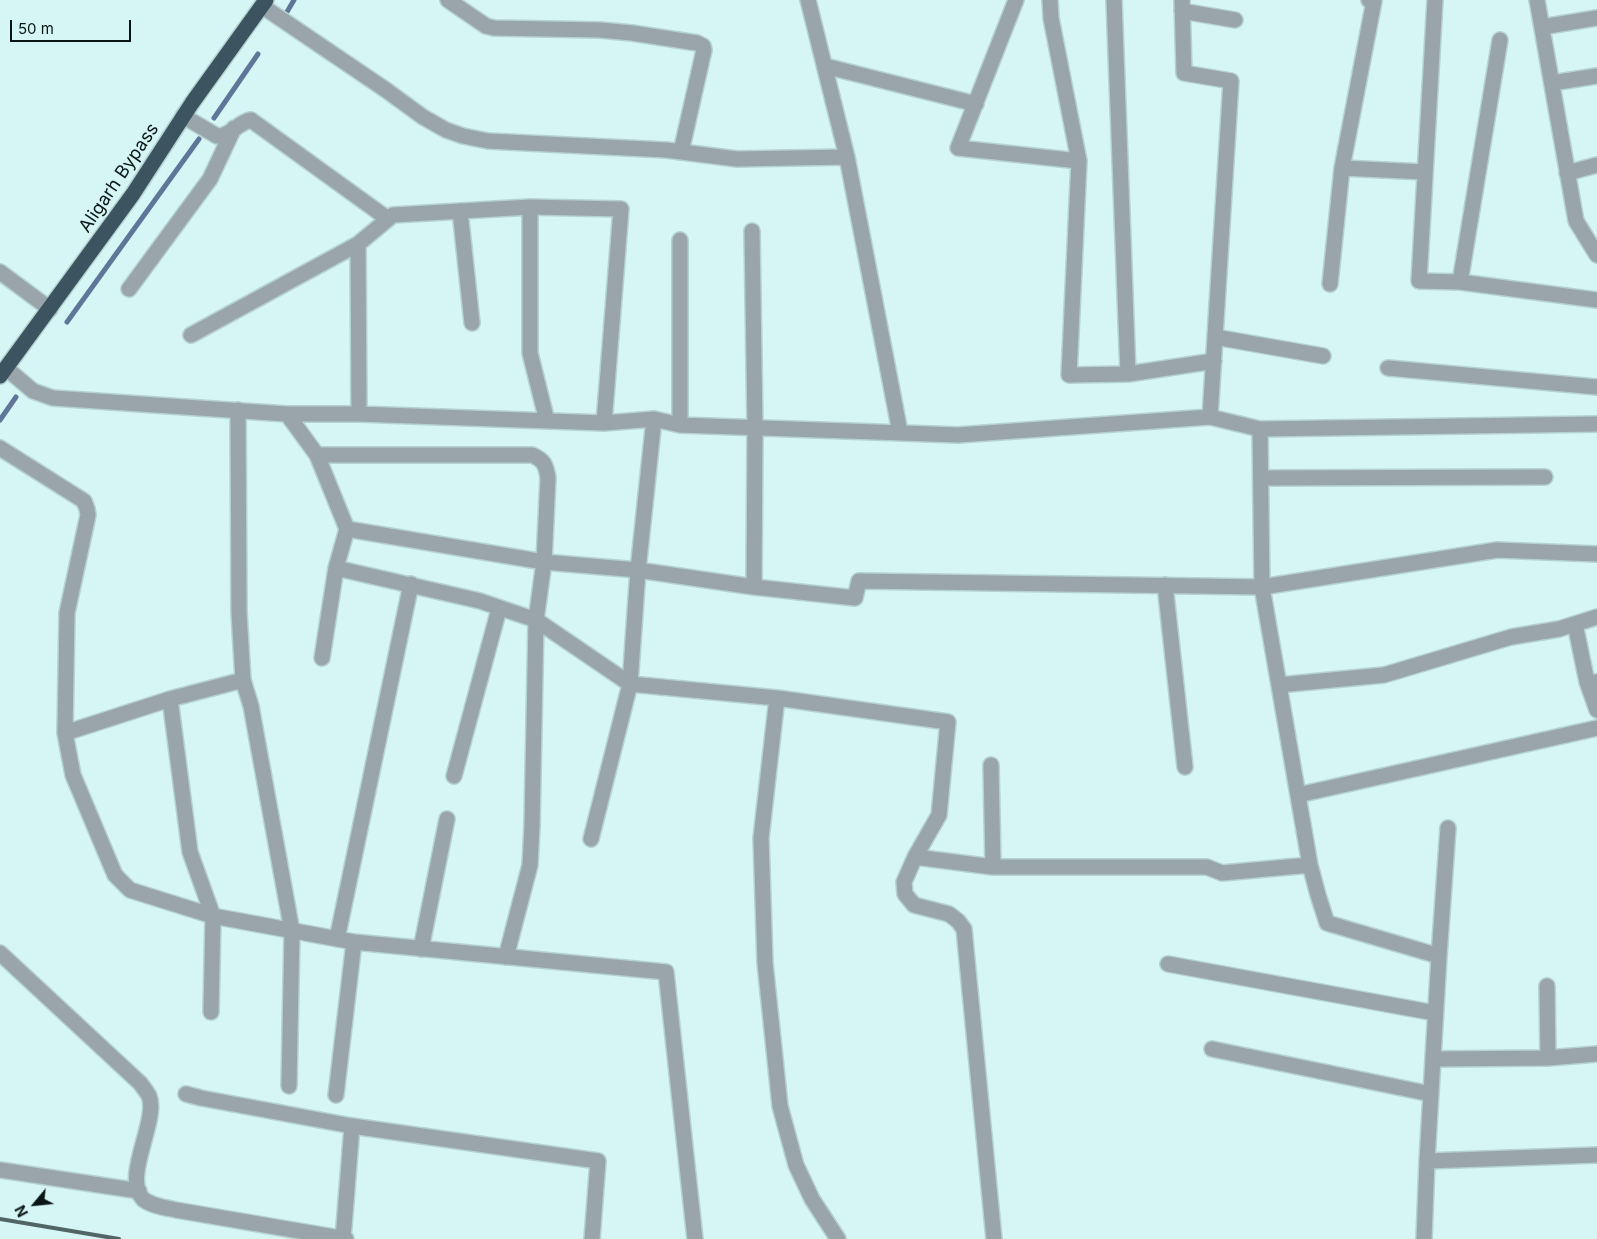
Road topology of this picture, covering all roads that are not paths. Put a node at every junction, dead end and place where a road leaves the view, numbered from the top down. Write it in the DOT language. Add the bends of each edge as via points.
graph roads {
  1 [pos="448,0"];
  2 [pos="808,0"];
  3 [pos="1016,0"];
  4 [pos="1050,0"];
  5 [pos="1114,0"];
  6 [pos="1369,0"];
  7 [pos="1435,0"];
  8 [pos="1537,0"];
  9 [pos="264,3"];
  10 [pos="1182,5"];
  11 [pos="1597,18"];
  12 [pos="1235,20"];
  13 [pos="1542,27"];
  14 [pos="1500,40"];
  15 [pos="825,66"];
  16 [pos="1597,76"];
  17 [pos="1552,83"];
  18 [pos="976,104"];
  19 [pos="183,116"];
  20 [pos="234,128"];
  21 [pos="681,152"];
  22 [pos="847,157"];
  23 [pos="1079,161"];
  24 [pos="1597,165"];
  25 [pos="1342,168"];
  26 [pos="1425,172"];
  27 [pos="1567,172"];
  28 [pos="530,207"];
  29 [pos="460,211"];
  30 [pos="388,219"];
  31 [pos="752,231"];
  32 [pos="680,240"];
  33 [pos="358,244"];
  34 [pos="1597,255"];
  35 [pos="0,272"];
  36 [pos="1460,282"];
  37 [pos="1330,284"];
  38 [pos="129,289"];
  39 [pos="1597,300"];
  40 [pos="50,309"];
  41 [pos="472,322"];
  42 [pos="190,335"];
  43 [pos="1215,337"];
  44 [pos="1324,356"];
  45 [pos="1214,361"];
  46 [pos="1388,368"];
  47 [pos="3,372"];
  48 [pos="1128,374"];
  49 [pos="1597,387"];
  50 [pos="238,410"];
  51 [pos="287,414"];
  52 [pos="359,414"];
  53 [pos="1210,417"];
  54 [pos="654,419"];
  55 [pos="547,421"];
  56 [pos="604,422"];
  57 [pos="1597,424"];
  58 [pos="680,425"];
  59 [pos="755,428"];
  60 [pos="1260,429"];
  61 [pos="900,432"];
  62 [pos="0,448"];
  63 [pos="317,455"];
  64 [pos="1545,477"];
  65 [pos="1261,478"];
  66 [pos="347,530"];
  67 [pos="1597,554"];
  68 [pos="544,562"];
  69 [pos="336,568"];
  70 [pos="638,570"];
  71 [pos="411,584"];
  72 [pos="1165,585"];
  73 [pos="754,587"];
  74 [pos="1262,587"];
  75 [pos="499,609"];
  76 [pos="1597,617"];
  77 [pos="536,620"];
  78 [pos="1575,624"];
  79 [pos="322,658"];
  80 [pos="243,680"];
  81 [pos="1592,682"];
  82 [pos="630,684"];
  83 [pos="1279,686"];
  84 [pos="777,698"];
  85 [pos="170,699"];
  86 [pos="1597,710"];
  87 [pos="1597,728"];
  88 [pos="65,733"];
  89 [pos="991,765"];
  90 [pos="1185,767"];
  91 [pos="454,776"];
  92 [pos="1298,794"];
  93 [pos="447,819"];
  94 [pos="1448,828"];
  95 [pos="591,839"];
  96 [pos="915,857"];
  97 [pos="1310,864"];
  98 [pos="993,867"];
  99 [pos="213,916"];
  100 [pos="292,931"];
  101 [pos="337,939"];
  102 [pos="354,942"];
  103 [pos="421,949"];
  104 [pos="0,953"];
  105 [pos="1439,956"];
  106 [pos="506,957"];
  107 [pos="1168,964"];
  108 [pos="1547,986"];
  109 [pos="211,1012"];
  110 [pos="1435,1013"];
  111 [pos="1212,1049"];
  112 [pos="1597,1054"];
  113 [pos="1548,1058"];
  114 [pos="1433,1059"];
  115 [pos="289,1086"];
  116 [pos="186,1094"];
  117 [pos="1430,1094"];
  118 [pos="336,1095"];
  119 [pos="352,1126"];
  120 [pos="1597,1155"];
  121 [pos="1427,1161"];
  122 [pos="0,1170"];
  123 [pos="139,1192"];
  124 [pos="344,1239"];
  125 [pos="592,1239"];
  126 [pos="695,1239"];
  127 [pos="838,1239"];
  128 [pos="994,1239"];
  129 [pos="1424,1239"];
  1 -- 21 [label="street" via="494,28 632,32 700,44 704,50"];
  2 -- 15 [label="street"];
  3 -- 18 [label="street"];
  4 -- 23 [label="street"];
  5 -- 48 [label="street"];
  6 -- 25 [label="street" via="1374,1"];
  7 -- 26 [label="street"];
  8 -- 13 [label="street"];
  9 -- 19 [label="highway, Aligarh Bypass"];
  9 -- 21 [label="street" via="423,117 446,130 488,141"];
  10 -- 12 [label="street"];
  10 -- 43 [label="street" via="1184,74 1232,82"];
  11 -- 13 [label="street"];
  13 -- 17 [label="street"];
  14 -- 36 [label="street"];
  15 -- 18 [label="street"];
  15 -- 22 [label="street"];
  16 -- 17 [label="street"];
  17 -- 27 [label="street"];
  18 -- 23 [label="street" via="958,148"];
  19 -- 20 [label="street" via="217,136"];
  19 -- 40 [label="highway, Aligarh Bypass" via="133,194"];
  20 -- 30 [label="street" via="251,120"];
  20 -- 38 [label="street" via="210,179"];
  21 -- 22 [label="street" via="737,159"];
  22 -- 61 [label="street"];
  23 -- 48 [label="street" via="1068,375"];
  24 -- 27 [label="street"];
  25 -- 26 [label="street"];
  25 -- 37 [label="street"];
  26 -- 36 [label="street" via="1419,281"];
  27 -- 34 [label="street" via="1576,221"];
  28 -- 29 [label="street"];
  28 -- 55 [label="street" via="530,353"];
  28 -- 56 [label="street" via="621,209"];
  29 -- 30 [label="street" via="393,215"];
  29 -- 41 [label="street"];
  30 -- 33 [label="street"];
  31 -- 59 [label="street"];
  32 -- 58 [label="street"];
  33 -- 42 [label="street"];
  33 -- 52 [label="street"];
  35 -- 40 [label="street"];
  36 -- 39 [label="street"];
  40 -- 47 [label="highway, Aligarh Bypass"];
  43 -- 44 [label="street"];
  43 -- 45 [label="street"];
  45 -- 48 [label="street"];
  45 -- 53 [label="street"];
  46 -- 49 [label="street"];
  47 -- 50 [label="street" via="33,391 53,398"];
  50 -- 51 [label="street"];
  50 -- 80 [label="street" via="239,612"];
  51 -- 52 [label="street"];
  51 -- 63 [label="street"];
  52 -- 55 [label="street"];
  53 -- 60 [label="street"];
  53 -- 61 [label="street" via="958,434"];
  54 -- 56 [label="street"];
  54 -- 58 [label="street"];
  54 -- 70 [label="street"];
  55 -- 56 [label="street"];
  57 -- 60 [label="street"];
  58 -- 59 [label="street"];
  59 -- 61 [label="street"];
  59 -- 73 [label="street"];
  60 -- 65 [label="street"];
  62 -- 88 [label="street" via="84,502 88,509 67,613"];
  63 -- 66 [label="street"];
  63 -- 68 [label="street" via="532,455 541,458 547,467 548,478"];
  64 -- 65 [label="street"];
  65 -- 74 [label="street"];
  66 -- 68 [label="street"];
  66 -- 69 [label="street"];
  67 -- 74 [label="street" via="1497,550"];
  68 -- 70 [label="street"];
  68 -- 77 [label="street"];
  69 -- 71 [label="street"];
  69 -- 79 [label="street"];
  70 -- 73 [label="street"];
  70 -- 82 [label="street"];
  71 -- 75 [label="street" via="480,601"];
  71 -- 101 [label="street"];
  72 -- 73 [label="street" via="859,581 855,598"];
  72 -- 74 [label="street"];
  72 -- 90 [label="street"];
  74 -- 83 [label="street"];
  75 -- 77 [label="street"];
  75 -- 91 [label="street"];
  76 -- 78 [label="street"];
  77 -- 82 [label="street"];
  77 -- 106 [label="street" via="530,866"];
  78 -- 81 [label="street"];
  78 -- 83 [label="street" via="1511,637 1384,675"];
  80 -- 85 [label="street"];
  80 -- 100 [label="street" via="251,706"];
  81 -- 86 [label="street"];
  82 -- 84 [label="street"];
  82 -- 95 [label="street"];
  83 -- 92 [label="street"];
  84 -- 96 [label="street" via="948,722 939,815"];
  84 -- 127 [label="street" via="761,838 764,963 780,1106 796,1165 812,1199"];
  85 -- 88 [label="street"];
  85 -- 99 [label="street" via="190,852"];
  87 -- 92 [label="street"];
  88 -- 99 [label="street" via="73,775 115,875 130,890"];
  89 -- 98 [label="street"];
  92 -- 97 [label="street"];
  93 -- 103 [label="street"];
  94 -- 105 [label="street"];
  96 -- 98 [label="street"];
  96 -- 128 [label="street" via="904,882 905,894 914,905 949,914 964,929"];
  97 -- 98 [label="street" via="1222,873 1207,867"];
  97 -- 105 [label="street" via="1327,923"];
  99 -- 100 [label="street"];
  99 -- 109 [label="street"];
  100 -- 101 [label="street"];
  100 -- 115 [label="street"];
  101 -- 102 [label="street"];
  102 -- 103 [label="street"];
  102 -- 118 [label="street"];
  103 -- 106 [label="street"];
  104 -- 123 [label="street" via="150,1097 150,1111 136,1174"];
  105 -- 110 [label="street"];
  106 -- 126 [label="street" via="666,972"];
  107 -- 110 [label="street"];
  108 -- 113 [label="street"];
  110 -- 114 [label="street"];
  111 -- 117 [label="street"];
  112 -- 113 [label="street"];
  113 -- 114 [label="street"];
  114 -- 117 [label="street"];
  116 -- 119 [label="street"];
  117 -- 121 [label="street"];
  119 -- 124 [label="street"];
  119 -- 125 [label="street" via="598,1161"];
  120 -- 121 [label="street"];
  121 -- 129 [label="street"];
  122 -- 123 [label="street"];
  123 -- 124 [label="street" via="153,1204 176,1210"];
}
